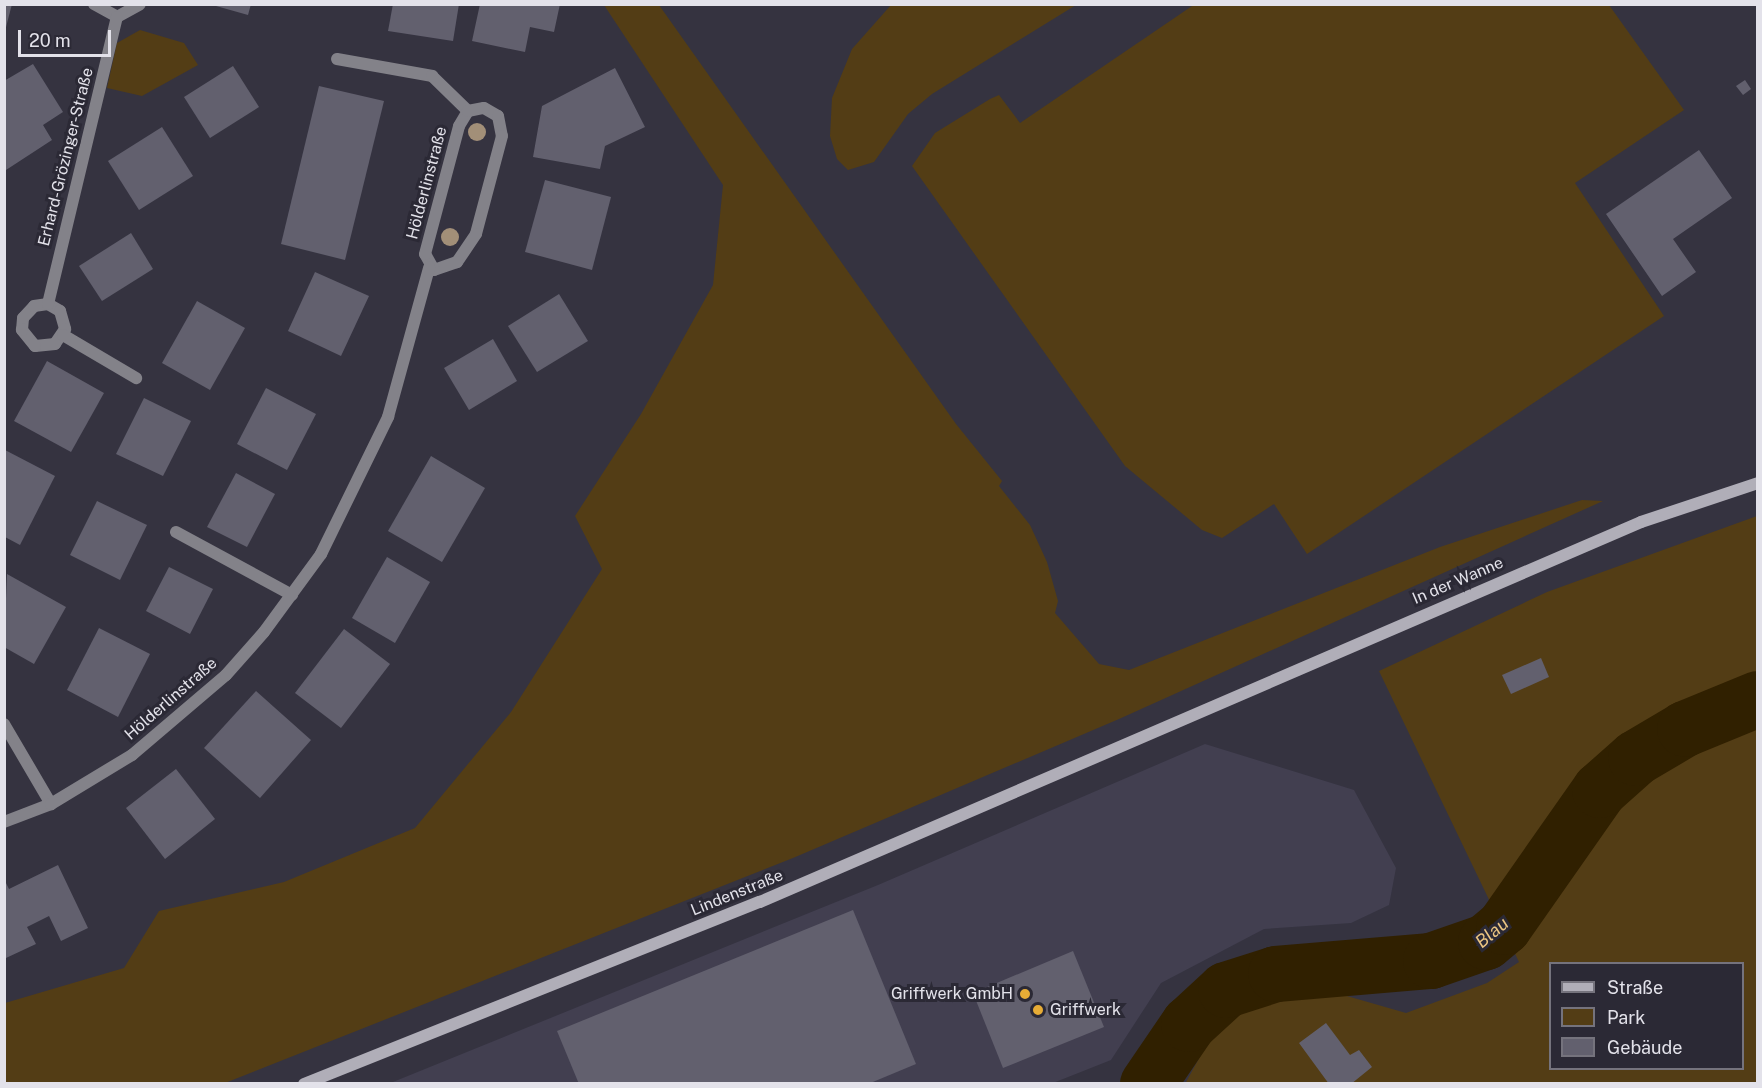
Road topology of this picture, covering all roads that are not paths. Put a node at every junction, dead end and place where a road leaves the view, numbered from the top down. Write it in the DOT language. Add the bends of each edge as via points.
graph roads {
  1 [pos="94,4"];
  2 [pos="140,4"];
  3 [pos="117,17"];
  4 [pos="337,59"];
  5 [pos="468,111"];
  6 [pos="429,268"];
  7 [pos="48,304"];
  8 [pos="63,335"];
  9 [pos="136,378"];
  10 [pos="1758,483"];
  11 [pos="176,532"];
  12 [pos="292,595"];
  13 [pos="1177,723"];
  14 [pos="4,724"];
  15 [pos="51,804"];
  16 [pos="4,822"];
  17 [pos="304,1083"];
  1 -- 3 [label="street"];
  2 -- 3 [label="street"];
  3 -- 7 [label="street, Erhard-Grözinger-Straße"];
  4 -- 5 [label="street" via="432,76"];
  5 -- 6 [label="street, Hölderlinstraße" via="459,126 428,240"];
  5 -- 6 [label="street" via="484,108 498,116 500,146 474,243 447,268"];
  6 -- 12 [label="street, Hölderlinstraße" via="388,417 321,554"];
  7 -- 8 [label="street" via="63,318"];
  7 -- 8 [label="street" via="34,306 23,318 26,338 42,347"];
  8 -- 9 [label="street"];
  10 -- 13 [label="street, In der Wanne" via="1641,522"];
  11 -- 12 [label="street"];
  12 -- 15 [label="street, Hölderlinstraße" via="226,675 182,716 132,755"];
  13 -- 17 [label="street, Lindenstraße" via="760,902"];
  14 -- 15 [label="street"];
  15 -- 16 [label="street, Hölderlinstraße"];
}
